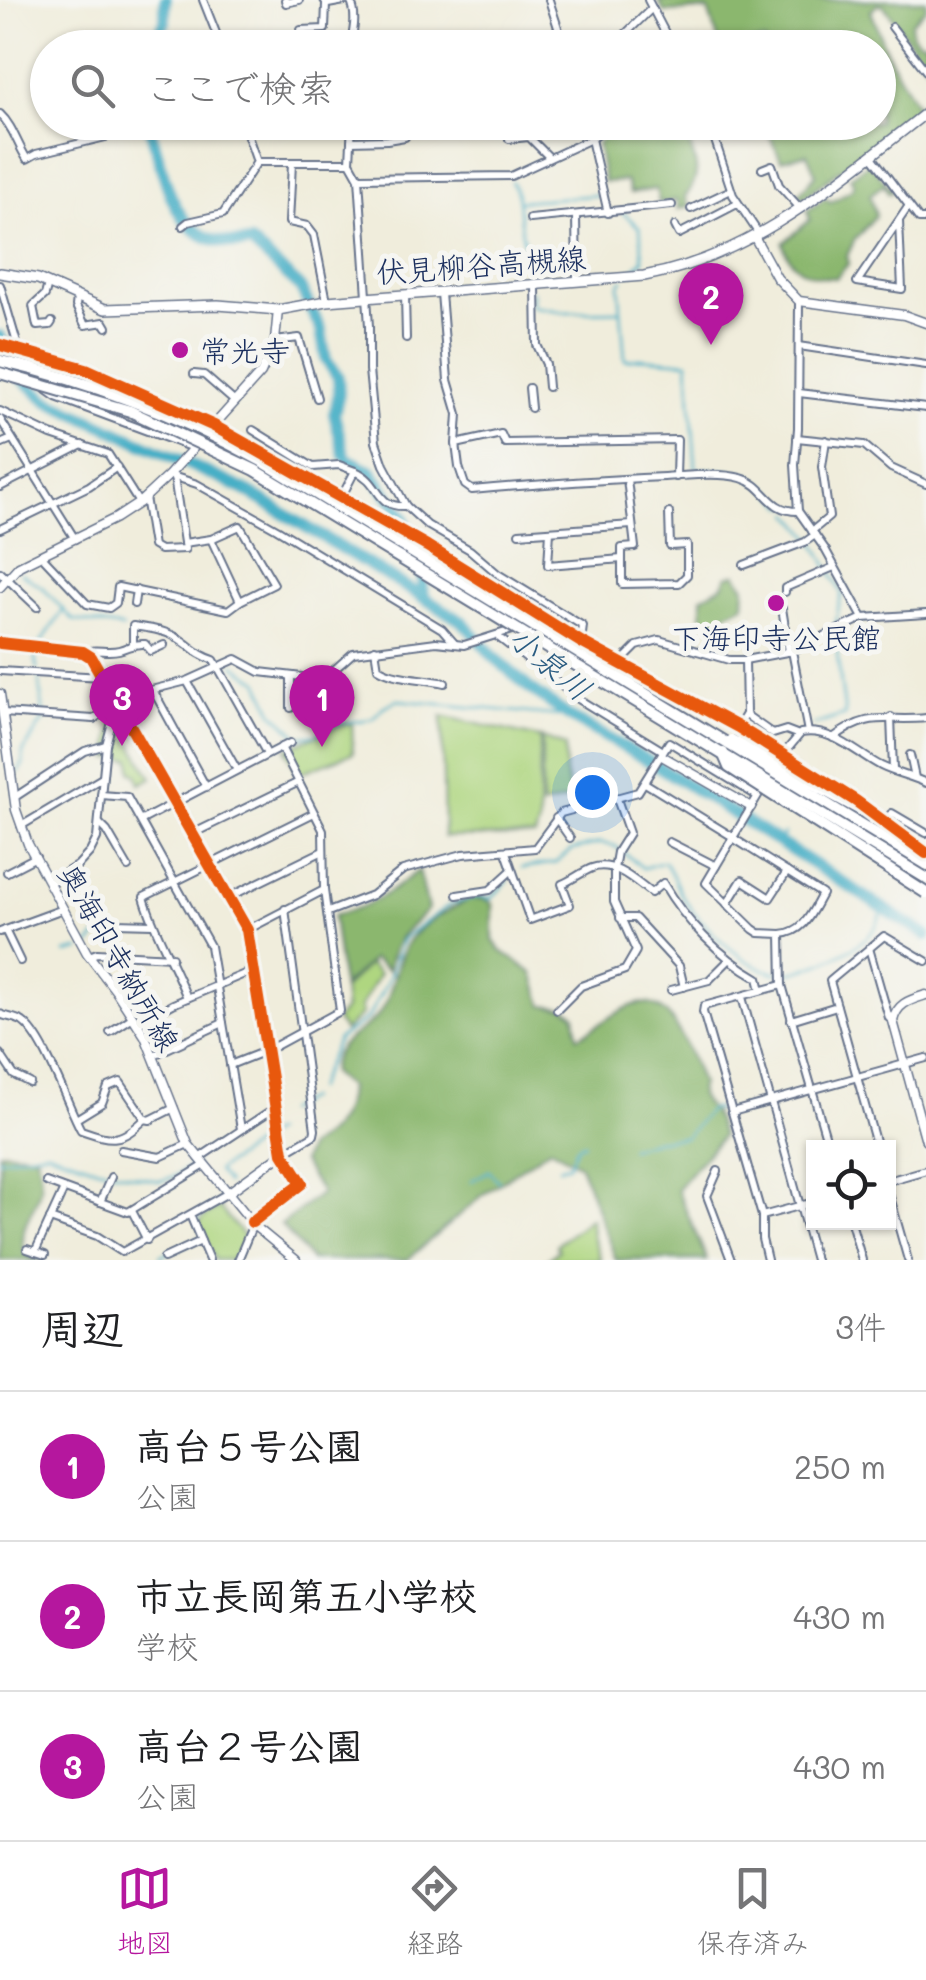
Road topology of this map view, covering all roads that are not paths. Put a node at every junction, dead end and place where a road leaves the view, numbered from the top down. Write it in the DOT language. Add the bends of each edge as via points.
graph roads {
  1 [pos="203,0"];
  2 [pos="284,0"];
  3 [pos="298,0"];
  4 [pos="548,0"];
  5 [pos="325,2"];
  6 [pos="650,4"];
  7 [pos="892,27"];
  8 [pos="215,30"];
  9 [pos="312,30"];
  10 [pos="353,30"];
  11 [pos="558,30"];
  12 [pos="627,30"];
  13 [pos="664,30"];
  14 [pos="894,30"];
  15 [pos="896,32"];
  16 [pos="926,71"];
  17 [pos="926,113"];
  18 [pos="0,114"];
  19 [pos="896,136"];
  20 [pos="93,140"];
  21 [pos="249,140"];
  22 [pos="351,140"];
  23 [pos="387,140"];
  24 [pos="532,140"];
  25 [pos="592,140"];
  26 [pos="716,140"];
  27 [pos="891,140"];
  28 [pos="871,155"];
  29 [pos="549,157"];
  30 [pos="256,162"];
  31 [pos="350,162"];
  32 [pos="292,163"];
  33 [pos="762,168"];
  34 [pos="360,178"];
  35 [pos="731,190"];
  36 [pos="737,204"];
  37 [pos="672,206"];
  38 [pos="799,207"];
  39 [pos="908,207"];
  40 [pos="691,209"];
  41 [pos="608,213"];
  42 [pos="576,216"];
  43 [pos="926,218"];
  44 [pos="530,219"];
  45 [pos="899,221"];
  46 [pos="186,224"];
  47 [pos="675,226"];
  48 [pos="758,237"];
  49 [pos="0,273"];
  50 [pos="577,282"];
  51 [pos="49,283"];
  52 [pos="0,284"];
  53 [pos="536,286"];
  54 [pos="441,293"];
  55 [pos="405,296"];
  56 [pos="77,297"];
  57 [pos="368,298"];
  58 [pos="327,301"];
  59 [pos="799,301"];
  60 [pos="278,310"];
  61 [pos="52,322"];
  62 [pos="926,323"];
  63 [pos="107,327"];
  64 [pos="406,338"];
  65 [pos="276,341"];
  66 [pos="0,345"];
  67 [pos="799,346"];
  68 [pos="19,349"];
  69 [pos="0,361"];
  70 [pos="926,365"];
  71 [pos="0,373"];
  72 [pos="194,374"];
  73 [pos="548,387"];
  74 [pos="528,388"];
  75 [pos="798,393"];
  76 [pos="317,398"];
  77 [pos="235,402"];
  78 [pos="530,408"];
  79 [pos="926,408"];
  80 [pos="0,411"];
  81 [pos="0,419"];
  82 [pos="214,426"];
  83 [pos="252,430"];
  84 [pos="12,438"];
  85 [pos="797,438"];
  86 [pos="826,440"];
  87 [pos="0,444"];
  88 [pos="456,444"];
  89 [pos="82,445"];
  90 [pos="191,450"];
  91 [pos="116,468"];
  92 [pos="355,471"];
  93 [pos="33,472"];
  94 [pos="172,474"];
  95 [pos="676,477"];
  96 [pos="627,478"];
  97 [pos="926,484"];
  98 [pos="0,487"];
  99 [pos="340,498"];
  100 [pos="142,500"];
  101 [pos="53,504"];
  102 [pos="398,507"];
  103 [pos="798,511"];
  104 [pos="669,513"];
  105 [pos="632,525"];
  106 [pos="0,528"];
  107 [pos="550,531"];
  108 [pos="519,533"];
  109 [pos="813,533"];
  110 [pos="75,539"];
  111 [pos="210,539"];
  112 [pos="184,543"];
  113 [pos="41,555"];
  114 [pos="622,559"];
  115 [pos="744,564"];
  116 [pos="834,566"];
  117 [pos="3,575"];
  118 [pos="0,587"];
  119 [pos="136,590"];
  120 [pos="785,592"];
  121 [pos="240,601"];
  122 [pos="134,604"];
  123 [pos="37,608"];
  124 [pos="782,608"];
  125 [pos="926,614"];
  126 [pos="538,616"];
  127 [pos="863,618"];
  128 [pos="496,637"];
  129 [pos="581,642"];
  130 [pos="0,643"];
  131 [pos="133,643"];
  132 [pos="164,645"];
  133 [pos="459,645"];
  134 [pos="375,649"];
  135 [pos="83,652"];
  136 [pos="790,652"];
  137 [pos="745,660"];
  138 [pos="620,663"];
  139 [pos="219,665"];
  140 [pos="0,671"];
  141 [pos="292,676"];
  142 [pos="102,677"];
  143 [pos="187,680"];
  144 [pos="445,683"];
  145 [pos="152,690"];
  146 [pos="0,694"];
  147 [pos="655,701"];
  148 [pos="116,702"];
  149 [pos="292,708"];
  150 [pos="2,711"];
  151 [pos="746,714"];
  152 [pos="891,717"];
  153 [pos="926,718"];
  154 [pos="738,727"];
  155 [pos="803,733"];
  156 [pos="833,738"];
  157 [pos="290,743"];
  158 [pos="106,746"];
  159 [pos="281,748"];
  160 [pos="268,754"];
  161 [pos="661,754"];
  162 [pos="722,754"];
  163 [pos="910,755"];
  164 [pos="781,756"];
  165 [pos="237,770"];
  166 [pos="893,770"];
  167 [pos="102,778"];
  168 [pos="915,778"];
  169 [pos="646,781"];
  170 [pos="298,782"];
  171 [pos="926,782"];
  172 [pos="0,786"];
  173 [pos="13,786"];
  174 [pos="206,787"];
  175 [pos="102,794"];
  176 [pos="757,796"];
  177 [pos="14,797"];
  178 [pos="617,799"];
  179 [pos="174,803"];
  180 [pos="749,809"];
  181 [pos="314,813"];
  182 [pos="556,818"];
  183 [pos="142,820"];
  184 [pos="883,821"];
  185 [pos="100,824"];
  186 [pos="21,826"];
  187 [pos="926,833"];
  188 [pos="192,834"];
  189 [pos="734,836"];
  190 [pos="570,838"];
  191 [pos="669,842"];
  192 [pos="323,851"];
  193 [pos="506,852"];
  194 [pos="926,852"];
  195 [pos="36,857"];
  196 [pos="210,864"];
  197 [pos="926,864"];
  198 [pos="716,866"];
  199 [pos="128,867"];
  200 [pos="614,868"];
  201 [pos="7,872"];
  202 [pos="787,872"];
  203 [pos="514,874"];
  204 [pos="926,878"];
  205 [pos="50,882"];
  206 [pos="175,883"];
  207 [pos="324,890"];
  208 [pos="926,893"];
  209 [pos="458,895"];
  210 [pos="229,897"];
  211 [pos="727,904"];
  212 [pos="65,909"];
  213 [pos="285,909"];
  214 [pos="328,912"];
  215 [pos="620,918"];
  216 [pos="116,923"];
  217 [pos="152,924"];
  218 [pos="248,930"];
  219 [pos="3,931"];
  220 [pos="781,934"];
  221 [pos="869,948"];
  222 [pos="89,956"];
  223 [pos="172,958"];
  224 [pos="729,960"];
  225 [pos="926,960"];
  226 [pos="20,961"];
  227 [pos="255,970"];
  228 [pos="782,982"];
  229 [pos="217,986"];
  230 [pos="684,986"];
  231 [pos="671,990"];
  232 [pos="761,990"];
  233 [pos="926,996"];
  234 [pos="742,997"];
  235 [pos="187,998"];
  236 [pos="838,1006"];
  237 [pos="558,1010"];
  238 [pos="0,1014"];
  239 [pos="791,1020"];
  240 [pos="136,1021"];
  241 [pos="894,1021"];
  242 [pos="223,1023"];
  243 [pos="304,1031"];
  244 [pos="110,1032"];
  245 [pos="268,1050"];
  246 [pos="0,1054"];
  247 [pos="154,1055"];
  248 [pos="926,1058"];
  249 [pos="230,1064"];
  250 [pos="904,1064"];
  251 [pos="857,1078"];
  252 [pos="30,1083"];
  253 [pos="812,1090"];
  254 [pos="771,1101"];
  255 [pos="276,1107"];
  256 [pos="174,1108"];
  257 [pos="732,1112"];
  258 [pos="145,1119"];
  259 [pos="76,1120"];
  260 [pos="241,1129"];
  261 [pos="827,1140"];
  262 [pos="874,1140"];
  263 [pos="926,1141"];
  264 [pos="188,1144"];
  265 [pos="121,1150"];
  266 [pos="283,1153"];
  267 [pos="202,1162"];
  268 [pos="926,1170"];
  269 [pos="718,1171"];
  270 [pos="111,1177"];
  271 [pos="896,1179"];
  272 [pos="46,1182"];
  273 [pos="64,1189"];
  274 [pos="228,1192"];
  275 [pos="100,1202"];
  276 [pos="806,1204"];
  277 [pos="800,1206"];
  278 [pos="132,1211"];
  279 [pos="190,1216"];
  280 [pos="762,1216"];
  281 [pos="896,1218"];
  282 [pos="50,1219"];
  283 [pos="253,1223"];
  284 [pos="853,1230"];
  285 [pos="146,1240"];
  286 [pos="201,1241"];
  287 [pos="45,1254"];
  288 [pos="164,1258"];
  289 [pos="209,1260"];
  290 [pos="238,1260"];
  291 [pos="295,1260"];
  292 [pos="732,1260"];
  293 [pos="768,1260"];
  294 [pos="815,1260"];
  295 [pos="862,1260"];
  296 [pos="908,1260"];
  1 -- 8 [label="street"];
  2 -- 3 [label="street"];
  4 -- 11 [label="street"];
  5 -- 9 [label="street" via="324,29"];
  5 -- 10 [label="street" via="350,0"];
  6 -- 12 [label="street"];
  6 -- 13 [label="street"];
  7 -- 14 [label="street"];
  15 -- 16 [label="street"];
  17 -- 19 [label="main road, 伏見柳谷高槻線"];
  18 -- 20 [label="street" via="26,159"];
  21 -- 30 [label="street"];
  22 -- 23 [label="street"];
  22 -- 31 [label="street"];
  24 -- 29 [label="street"];
  25 -- 29 [label="street"];
  25 -- 41 [label="street"];
  26 -- 35 [label="street"];
  27 -- 28 [label="main road, 伏見柳谷高槻線"];
  28 -- 38 [label="main road, 伏見柳谷高槻線"];
  28 -- 39 [label="street"];
  29 -- 34 [label="street" via="510,176"];
  30 -- 32 [label="street"];
  30 -- 46 [label="street" via="223,214"];
  31 -- 32 [label="street"];
  31 -- 34 [label="street"];
  32 -- 58 [label="street" via="289,222 311,230"];
  33 -- 38 [label="street" via="772,165"];
  34 -- 57 [label="street"];
  35 -- 36 [label="street"];
  35 -- 40 [label="street"];
  36 -- 47 [label="street" via="679,234"];
  36 -- 48 [label="street"];
  37 -- 41 [label="street"];
  38 -- 48 [label="main road, 伏見柳谷高槻線"];
  39 -- 43 [label="street"];
  39 -- 45 [label="street"];
  41 -- 42 [label="street"];
  42 -- 44 [label="street"];
  42 -- 50 [label="street"];
  45 -- 45 [label="street" via="888,236 857,282 902,289"];
  48 -- 50 [label="main road, 伏見柳谷高槻線" via="670,271"];
  48 -- 59 [label="street" via="777,278"];
  49 -- 51 [label="main road, 伏見柳谷高槻線"];
  50 -- 53 [label="main road, 伏見柳谷高槻線"];
  51 -- 56 [label="main road, 伏見柳谷高槻線"];
  51 -- 61 [label="street" via="33,306 37,326"];
  52 -- 68 [label="street"];
  53 -- 54 [label="main road, 伏見柳谷高槻線"];
  53 -- 73 [label="street" via="537,345"];
  54 -- 55 [label="main road, 伏見柳谷高槻線"];
  54 -- 88 [label="street"];
  55 -- 57 [label="main road, 伏見柳谷高槻線"];
  55 -- 64 [label="street"];
  56 -- 60 [label="main road, 伏見柳谷高槻線" via="104,309"];
  56 -- 63 [label="street" via="85,325"];
  57 -- 58 [label="main road, 伏見柳谷高槻線"];
  57 -- 102 [label="street" via="376,442"];
  58 -- 60 [label="main road, 伏見柳谷高槻線"];
  59 -- 62 [label="street"];
  59 -- 67 [label="street"];
  60 -- 65 [label="street"];
  65 -- 76 [label="street" via="299,338"];
  65 -- 77 [label="street" via="261,373"];
  66 -- 68 [label="street"];
  67 -- 70 [label="street"];
  67 -- 75 [label="street"];
  68 -- 82 [label="street" via="86,369"];
  68 -- 90 [label="street" via="29,374 56,397"];
  69 -- 147 [label="highway, bridge" via="94,385 216,436"];
  71 -- 162 [label="highway, bridge" via="130,410 255,470"];
  72 -- 77 [label="street" via="204,374"];
  74 -- 78 [label="street"];
  75 -- 79 [label="street"];
  75 -- 85 [label="street"];
  77 -- 82 [label="street"];
  80 -- 89 [label="street"];
  81 -- 84 [label="street"];
  82 -- 90 [label="street"];
  82 -- 99 [label="street"];
  83 -- 92 [label="street" via="313,467"];
  84 -- 87 [label="street"];
  84 -- 93 [label="street"];
  85 -- 86 [label="street"];
  85 -- 103 [label="street"];
  86 -- 97 [label="street" via="864,446"];
  86 -- 109 [label="street" via="822,467 829,517"];
  88 -- 95 [label="street" via="502,434 505,442 677,440"];
  88 -- 96 [label="street" via="472,490"];
  89 -- 91 [label="street" via="108,454"];
  89 -- 93 [label="street"];
  90 -- 94 [label="street"];
  91 -- 100 [label="street"];
  91 -- 101 [label="street"];
  92 -- 99 [label="street"];
  92 -- 102 [label="street" via="372,480 385,504"];
  93 -- 98 [label="street"];
  93 -- 101 [label="street"];
  94 -- 100 [label="street"];
  94 -- 112 [label="street"];
  94 -- 133 [label="street" via="277,529"];
  95 -- 96 [label="street"];
  95 -- 103 [label="street" via="742,478 774,506"];
  96 -- 105 [label="street"];
  99 -- 126 [label="street"];
  100 -- 110 [label="street"];
  100 -- 112 [label="street" via="153,546 185,549"];
  101 -- 106 [label="street"];
  101 -- 110 [label="street"];
  102 -- 129 [label="street" via="583,626"];
  103 -- 109 [label="street"];
  104 -- 114 [label="street" via="670,546 687,545 687,574 679,583 622,584"];
  105 -- 107 [label="street"];
  105 -- 114 [label="street" via="635,547 622,548"];
  107 -- 108 [label="street"];
  107 -- 114 [label="street" via="548,564"];
  109 -- 115 [label="street"];
  109 -- 116 [label="street"];
  110 -- 113 [label="street"];
  111 -- 112 [label="street"];
  111 -- 121 [label="street"];
  111 -- 121 [label="street" via="240,526 274,584"];
  113 -- 117 [label="street"];
  113 -- 119 [label="street" via="86,604 109,608 118,587"];
  116 -- 120 [label="street"];
  116 -- 127 [label="street"];
  117 -- 118 [label="street"];
  117 -- 123 [label="street"];
  119 -- 121 [label="street" via="228,610"];
  119 -- 122 [label="street"];
  124 -- 136 [label="street"];
  125 -- 127 [label="street"];
  126 -- 128 [label="street"];
  126 -- 129 [label="street"];
  127 -- 136 [label="street"];
  128 -- 133 [label="street"];
  128 -- 161 [label="street"];
  129 -- 138 [label="street"];
  130 -- 135 [label="street"];
  131 -- 132 [label="street" via="152,651"];
  131 -- 135 [label="street" via="117,651"];
  131 -- 139 [label="street" via="134,626 161,631"];
  133 -- 134 [label="street"];
  134 -- 141 [label="street" via="353,653 326,677"];
  134 -- 144 [label="street" via="378,668 390,676"];
  135 -- 142 [label="street"];
  136 -- 137 [label="street"];
  136 -- 155 [label="street"];
  137 -- 138 [label="street" via="654,640"];
  137 -- 151 [label="street"];
  138 -- 154 [label="street"];
  139 -- 141 [label="street" via="236,659 260,672"];
  139 -- 143 [label="street"];
  139 -- 160 [label="street"];
  140 -- 142 [label="street"];
  141 -- 149 [label="street"];
  142 -- 148 [label="street"];
  143 -- 145 [label="street"];
  143 -- 165 [label="street"];
  145 -- 148 [label="street"];
  145 -- 174 [label="street"];
  146 -- 150 [label="street, 奥海印寺納所線"];
  147 -- 194 [label="highway, bridge"];
  147 -- 197 [label="highway, bridge"];
  148 -- 150 [label="street" via="94,718"];
  148 -- 158 [label="street"];
  148 -- 179 [label="street"];
  150 -- 173 [label="street, 奥海印寺納所線"];
  151 -- 154 [label="street"];
  151 -- 155 [label="street" via="772,734"];
  152 -- 153 [label="street"];
  152 -- 156 [label="street" via="860,722"];
  152 -- 166 [label="street"];
  154 -- 164 [label="street"];
  155 -- 156 [label="street"];
  155 -- 164 [label="street"];
  156 -- 166 [label="street"];
  157 -- 159 [label="street"];
  158 -- 167 [label="street"];
  158 -- 177 [label="street" via="85,751"];
  159 -- 160 [label="street"];
  159 -- 170 [label="street"];
  160 -- 165 [label="street"];
  161 -- 169 [label="street"];
  161 -- 176 [label="street" via="669,742"];
  161 -- 180 [label="street"];
  162 -- 204 [label="highway, bridge"];
  162 -- 208 [label="highway, bridge" via="730,768"];
  163 -- 168 [label="street"];
  164 -- 176 [label="street"];
  164 -- 184 [label="street"];
  165 -- 174 [label="street"];
  166 -- 168 [label="street"];
  167 -- 175 [label="street"];
  167 -- 186 [label="street"];
  168 -- 171 [label="street"];
  169 -- 178 [label="street" via="638,792"];
  169 -- 189 [label="street"];
  170 -- 181 [label="street"];
  170 -- 188 [label="street"];
  172 -- 173 [label="street"];
  173 -- 177 [label="street, 奥海印寺納所線"];
  174 -- 179 [label="street"];
  175 -- 183 [label="street" via="127,797"];
  175 -- 185 [label="street"];
  176 -- 180 [label="street"];
  177 -- 186 [label="street, 奥海印寺納所線"];
  178 -- 182 [label="street"];
  178 -- 200 [label="street" via="629,833"];
  179 -- 183 [label="street"];
  179 -- 188 [label="street"];
  180 -- 189 [label="street"];
  181 -- 192 [label="street"];
  181 -- 196 [label="street"];
  182 -- 190 [label="street"];
  182 -- 193 [label="street" via="535,848"];
  183 -- 206 [label="street"];
  184 -- 187 [label="street" via="892,813"];
  184 -- 194 [label="street"];
  185 -- 199 [label="street"];
  185 -- 205 [label="street" via="90,852"];
  186 -- 195 [label="street, 奥海印寺納所線"];
  188 -- 196 [label="street"];
  189 -- 198 [label="street"];
  189 -- 202 [label="street"];
  191 -- 198 [label="street"];
  192 -- 207 [label="street"];
  192 -- 210 [label="street"];
  193 -- 203 [label="street"];
  193 -- 214 [label="street" via="463,854 403,870 372,895"];
  195 -- 201 [label="street"];
  195 -- 205 [label="street, 奥海印寺納所線"];
  196 -- 206 [label="street"];
  196 -- 210 [label="street"];
  198 -- 211 [label="street" via="706,882"];
  200 -- 203 [label="street" via="593,868 562,884 570,905 530,920"];
  200 -- 215 [label="street"];
  200 -- 224 [label="street" via="651,893 663,883 676,906"];
  202 -- 211 [label="street" via="770,898 742,880"];
  202 -- 220 [label="street" via="822,894 802,928"];
  203 -- 209 [label="street" via="490,890"];
  205 -- 212 [label="street, 奥海印寺納所線"];
  206 -- 217 [label="street" via="144,897"];
  206 -- 229 [label="street" via="210,946"];
  207 -- 213 [label="street"];
  207 -- 214 [label="street"];
  210 -- 218 [label="street"];
  211 -- 220 [label="street" via="760,934"];
  212 -- 219 [label="street"];
  212 -- 222 [label="street, 奥海印寺納所線"];
  213 -- 218 [label="street"];
  213 -- 243 [label="street"];
  214 -- 243 [label="street" via="340,1011"];
  215 -- 230 [label="street" via="634,918 679,966"];
  215 -- 237 [label="street" via="636,944 630,964 581,986"];
  216 -- 217 [label="street"];
  217 -- 223 [label="street"];
  218 -- 227 [label="street"];
  219 -- 226 [label="street"];
  220 -- 228 [label="street"];
  221 -- 225 [label="street" via="884,936"];
  221 -- 236 [label="street" via="830,981"];
  221 -- 241 [label="street"];
  222 -- 223 [label="street"];
  222 -- 240 [label="street, 奥海印寺納所線"];
  223 -- 235 [label="street"];
  224 -- 230 [label="street" via="709,980"];
  224 -- 232 [label="street" via="758,978"];
  227 -- 229 [label="street"];
  227 -- 245 [label="street"];
  228 -- 232 [label="street"];
  228 -- 239 [label="street"];
  229 -- 235 [label="street"];
  229 -- 242 [label="street"];
  230 -- 231 [label="street"];
  232 -- 234 [label="street"];
  233 -- 241 [label="street" via="899,1007"];
  234 -- 254 [label="street"];
  234 -- 257 [label="street" via="704,1006 703,1012"];
  235 -- 240 [label="street"];
  236 -- 239 [label="street"];
  236 -- 251 [label="street"];
  238 -- 259 [label="street" via="22,1021 52,1064"];
  239 -- 253 [label="street"];
  240 -- 244 [label="street"];
  240 -- 247 [label="street, 奥海印寺納所線"];
  241 -- 250 [label="street"];
  242 -- 247 [label="street"];
  242 -- 249 [label="street"];
  243 -- 245 [label="street"];
  243 -- 266 [label="street" via="316,1130"];
  245 -- 249 [label="street"];
  245 -- 255 [label="street"];
  246 -- 252 [label="street" via="14,1075"];
  247 -- 256 [label="street, 奥海印寺納所線"];
  248 -- 250 [label="street"];
  249 -- 260 [label="street"];
  250 -- 251 [label="street"];
  250 -- 263 [label="street"];
  251 -- 253 [label="street"];
  251 -- 262 [label="street"];
  253 -- 254 [label="street"];
  253 -- 261 [label="street"];
  254 -- 257 [label="street"];
  254 -- 277 [label="street"];
  255 -- 260 [label="street"];
  255 -- 266 [label="street"];
  256 -- 258 [label="street"];
  256 -- 264 [label="street, 奥海印寺納所線"];
  257 -- 280 [label="street"];
  258 -- 259 [label="street" via="127,1136 111,1140 81,1130"];
  258 -- 259 [label="street" via="120,1082"];
  260 -- 267 [label="street"];
  264 -- 265 [label="street" via="160,1157"];
  264 -- 267 [label="street, 奥海印寺納所線"];
  266 -- 274 [label="street"];
  266 -- 283 [label="street" via="302,1182"];
  267 -- 274 [label="street, 奥海印寺納所線"];
  267 -- 278 [label="street"];
  268 -- 271 [label="street"];
  269 -- 292 [label="street" via="707,1196"];
  270 -- 275 [label="street"];
  272 -- 273 [label="street"];
  273 -- 275 [label="street"];
  273 -- 282 [label="street"];
  274 -- 279 [label="street"];
  274 -- 283 [label="street, 奥海印寺納所線"];
  275 -- 278 [label="street"];
  276 -- 277 [label="street"];
  277 -- 280 [label="street"];
  277 -- 294 [label="street"];
  278 -- 285 [label="street"];
  279 -- 285 [label="street"];
  279 -- 286 [label="street"];
  280 -- 293 [label="street"];
  281 -- 296 [label="street"];
  282 -- 285 [label="street" via="122,1252"];
  282 -- 287 [label="street" via="31,1250"];
  283 -- 290 [label="street"];
  283 -- 291 [label="street, 奥海印寺納所線"];
  284 -- 295 [label="street"];
  286 -- 288 [label="street"];
  286 -- 289 [label="street"];
}
